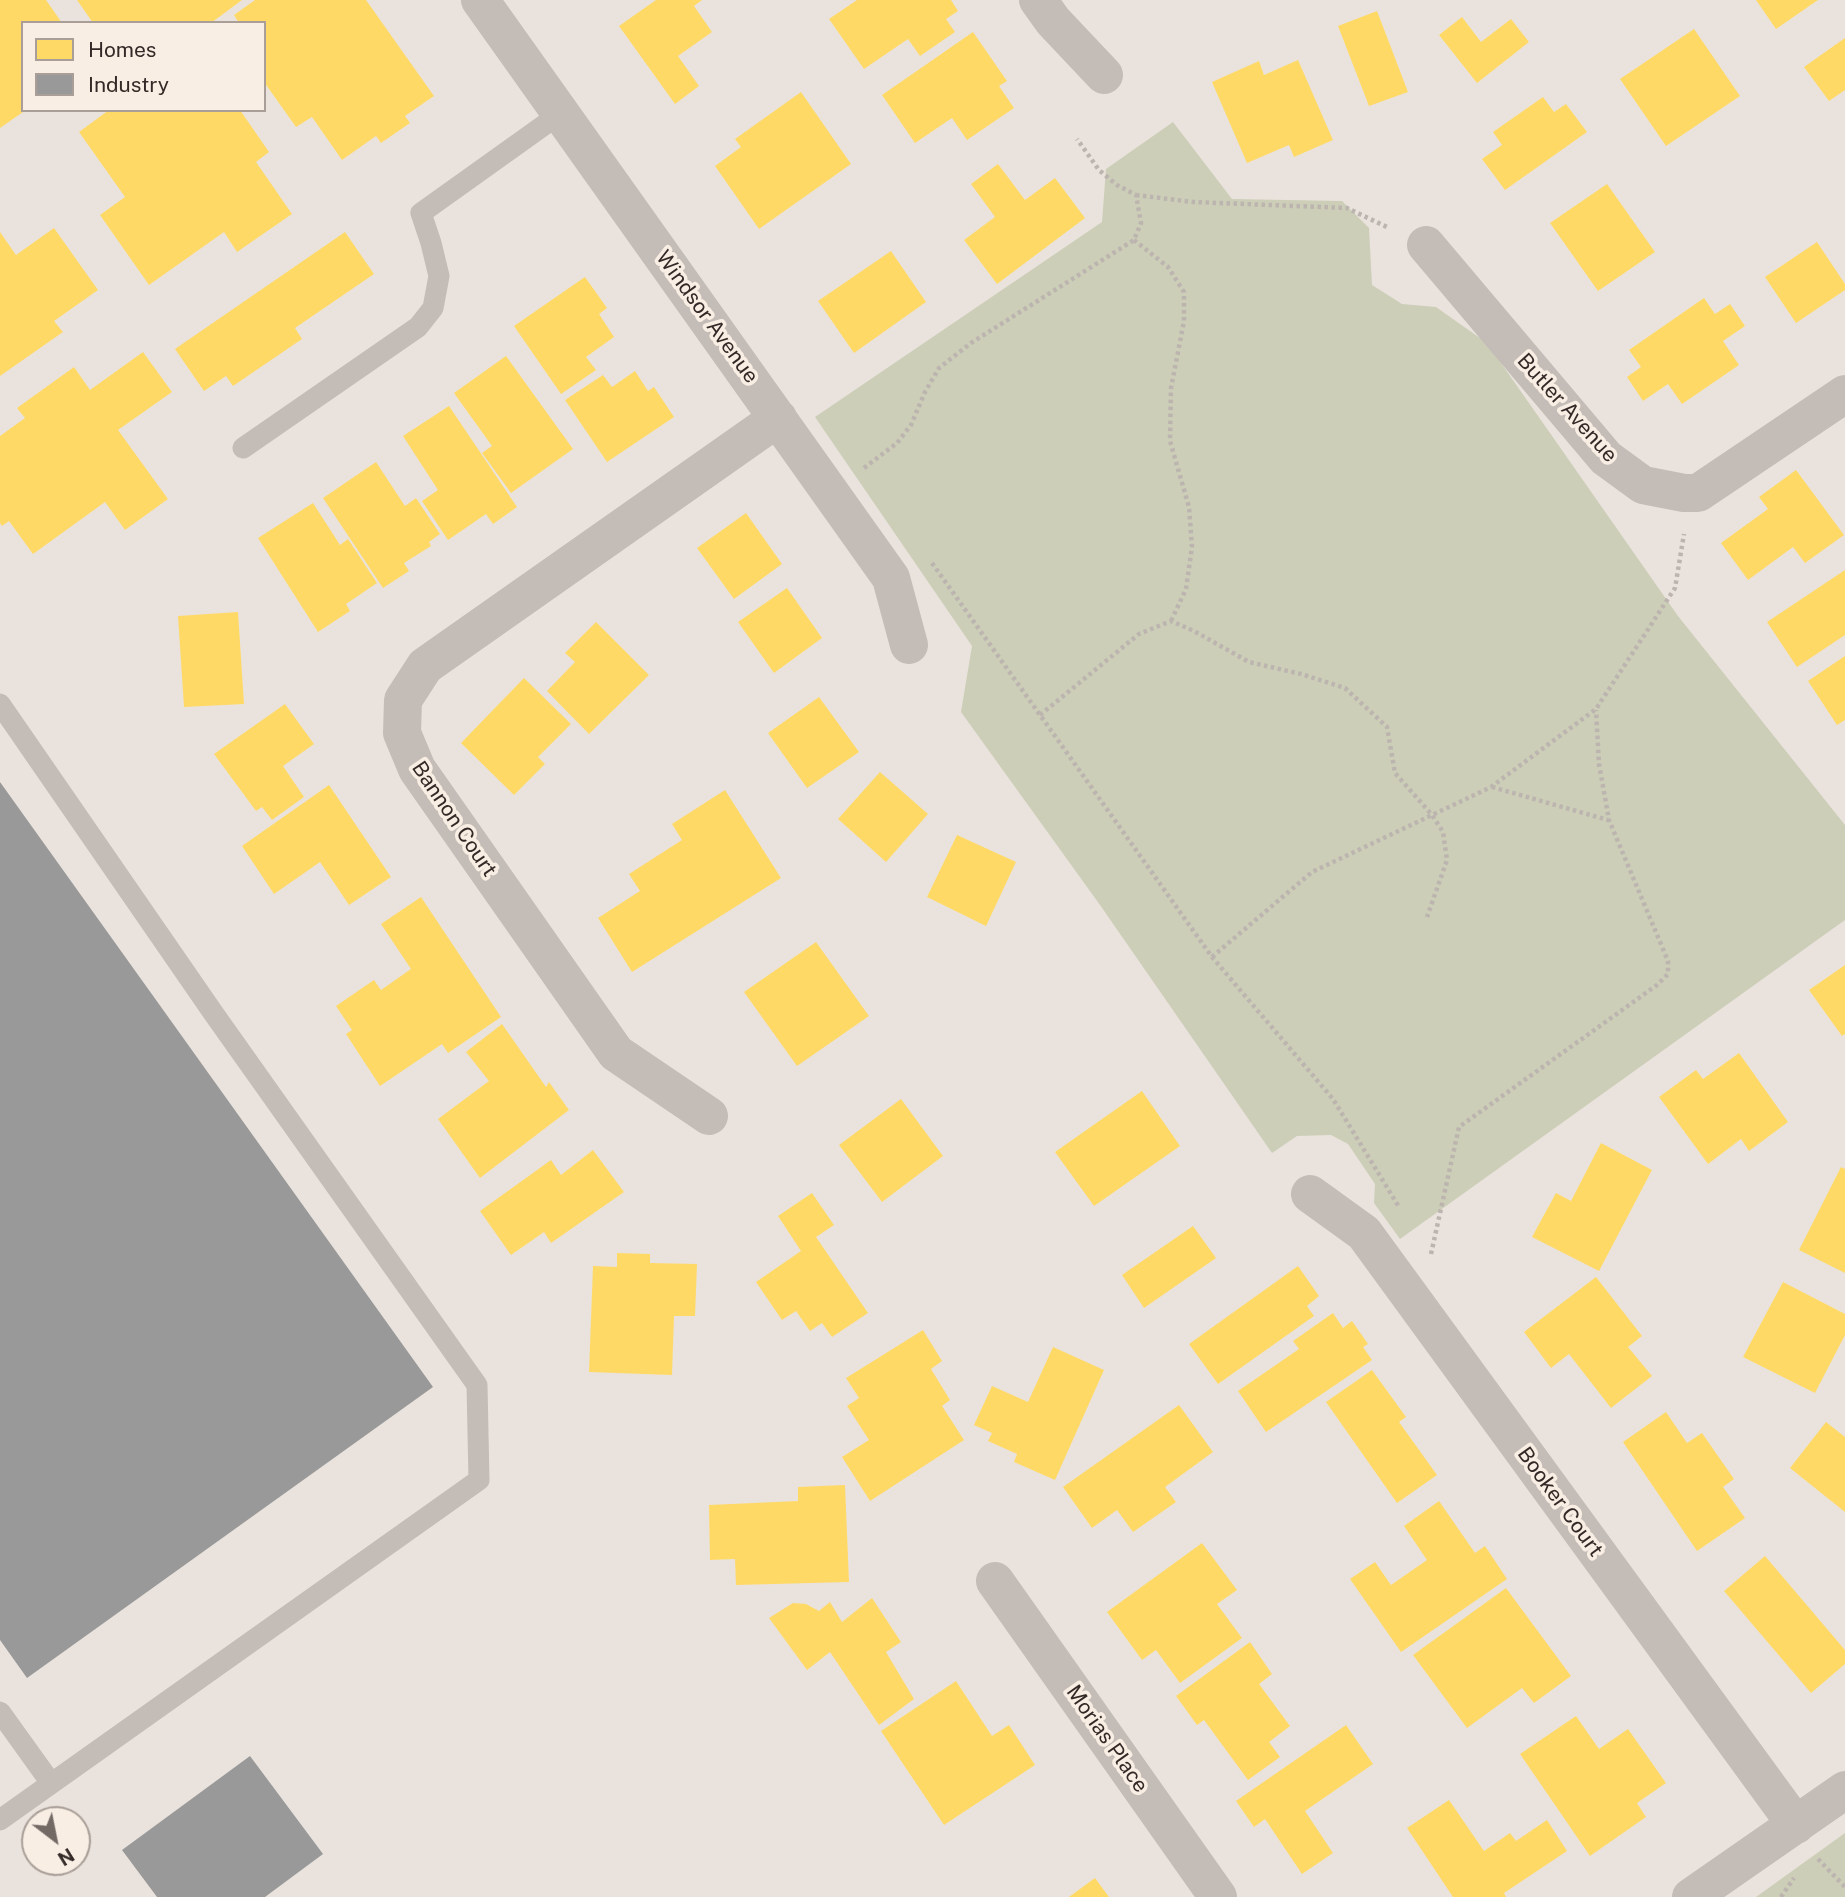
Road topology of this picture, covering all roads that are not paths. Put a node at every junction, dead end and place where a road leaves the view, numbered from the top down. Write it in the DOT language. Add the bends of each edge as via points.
graph roads {
  1 [pos="480,0"];
  2 [pos="1038,0"];
  3 [pos="1104,75"];
  4 [pos="561,113"];
  5 [pos="1426,245"];
  6 [pos="1841,405"];
  7 [pos="778,418"];
  8 [pos="243,448"];
  9 [pos="909,645"];
  10 [pos="0,704"];
  11 [pos="709,1115"];
  12 [pos="1310,1194"];
  13 [pos="995,1581"];
  14 [pos="0,1712"];
  15 [pos="51,1783"];
  16 [pos="1845,1790"];
  17 [pos="0,1820"];
  18 [pos="1804,1838"];
  19 [pos="1218,1897"];
  20 [pos="1691,1897"];
  1 -- 4 [label="street, Windsor Avenue"];
  2 -- 3 [label="street"];
  4 -- 7 [label="street, Windsor Avenue"];
  4 -- 8 [label="lane" via="421,213 439,276 433,308 418,327"];
  5 -- 6 [label="street, Butler Avenue" via="1606,458 1643,485 1698,493"];
  7 -- 9 [label="street, Windsor Avenue" via="891,578"];
  7 -- 11 [label="street, Bannon Court" via="425,666 403,700 402,733 417,769 616,1053"];
  10 -- 15 [label="lane" via="477,1385 479,1480"];
  12 -- 18 [label="street, Booker Court" via="1364,1233"];
  13 -- 19 [label="street, Morias Place"];
  14 -- 15 [label="lane"];
  15 -- 17 [label="lane"];
  16 -- 18 [label="street"];
  18 -- 20 [label="street"];
}
